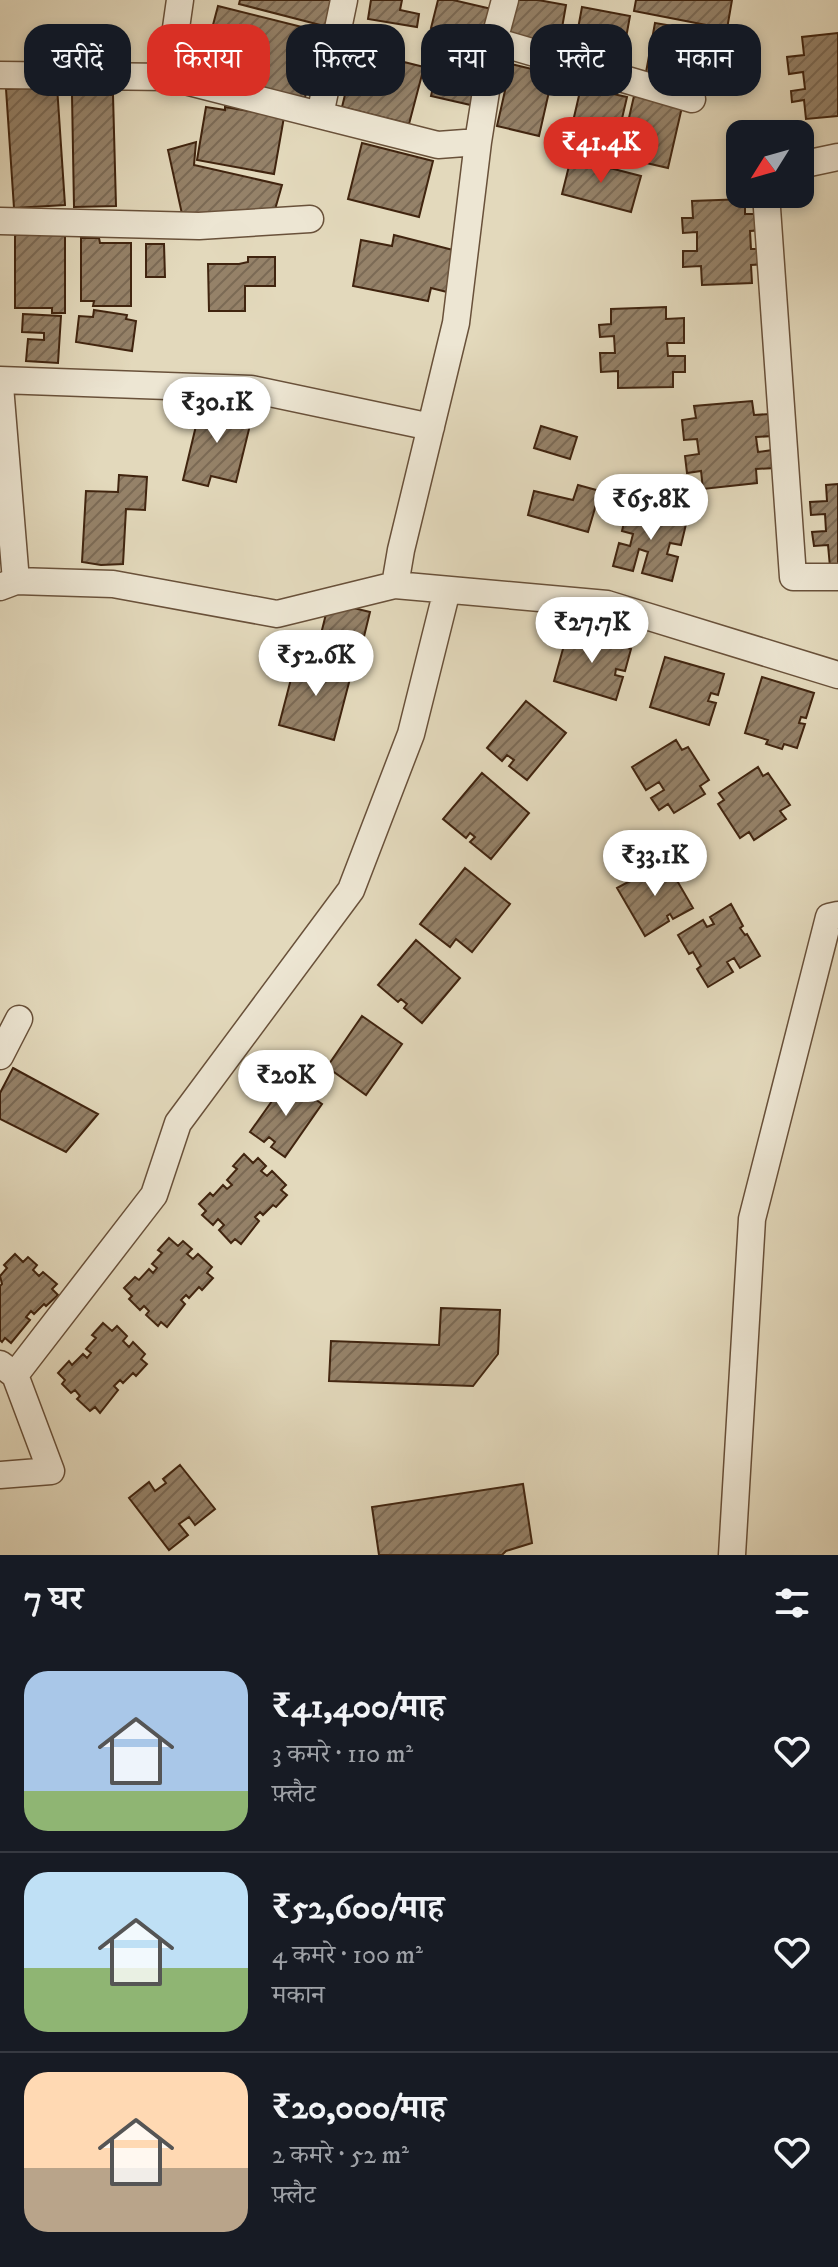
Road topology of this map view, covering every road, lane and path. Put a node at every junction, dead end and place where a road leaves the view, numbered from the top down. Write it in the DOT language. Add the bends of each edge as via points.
graph roads {
  1 [pos="180,0"];
  2 [pos="344,0"];
  3 [pos="505,0"];
  4 [pos="177,24"];
  5 [pos="499,24"];
  6 [pos="514,47"];
  7 [pos="0,75"];
  8 [pos="147,77"];
  9 [pos="244,96"];
  10 [pos="485,96"];
  11 [pos="692,99"];
  12 [pos="320,115"];
  13 [pos="478,142"];
  14 [pos="838,157"];
  15 [pos="814,162"];
  16 [pos="767,208"];
  17 [pos="310,219"];
  18 [pos="0,221"];
  19 [pos="0,383"];
  20 [pos="431,427"];
  21 [pos="838,577"];
  22 [pos="8,584"];
  23 [pos="395,585"];
  24 [pos="447,590"];
  25 [pos="838,675"];
  26 [pos="838,915"];
  27 [pos="19,1019"];
  28 [pos="0,1056"];
  29 [pos="8,1370"];
  30 [pos="0,1475"];
  31 [pos="732,1555"];
  1 -- 4 [label="street"];
  2 -- 12 [label="street"];
  3 -- 5 [label="street"];
  6 -- 11 [label="street"];
  7 -- 8 [label="street"];
  9 -- 12 [label="street"];
  10 -- 13 [label="street"];
  12 -- 13 [label="street" via="438,145"];
  13 -- 20 [label="street" via="456,323"];
  14 -- 15 [label="street"];
  16 -- 21 [label="street" via="793,577"];
  17 -- 18 [label="street" via="199,226"];
  19 -- 20 [label="street" via="251,389"];
  19 -- 22 [label="street"];
  20 -- 23 [label="street"];
  22 -- 23 [label="street" via="113,584 277,614"];
  23 -- 24 [label="street"];
  24 -- 25 [label="street" via="607,604"];
  24 -- 29 [label="street" via="411,734 351,890 178,1123 154,1195"];
  26 -- 31 [label="street" via="829,917 752,1219"];
  27 -- 28 [label="street"];
  29 -- 30 [label="street" via="51,1471"];
}
